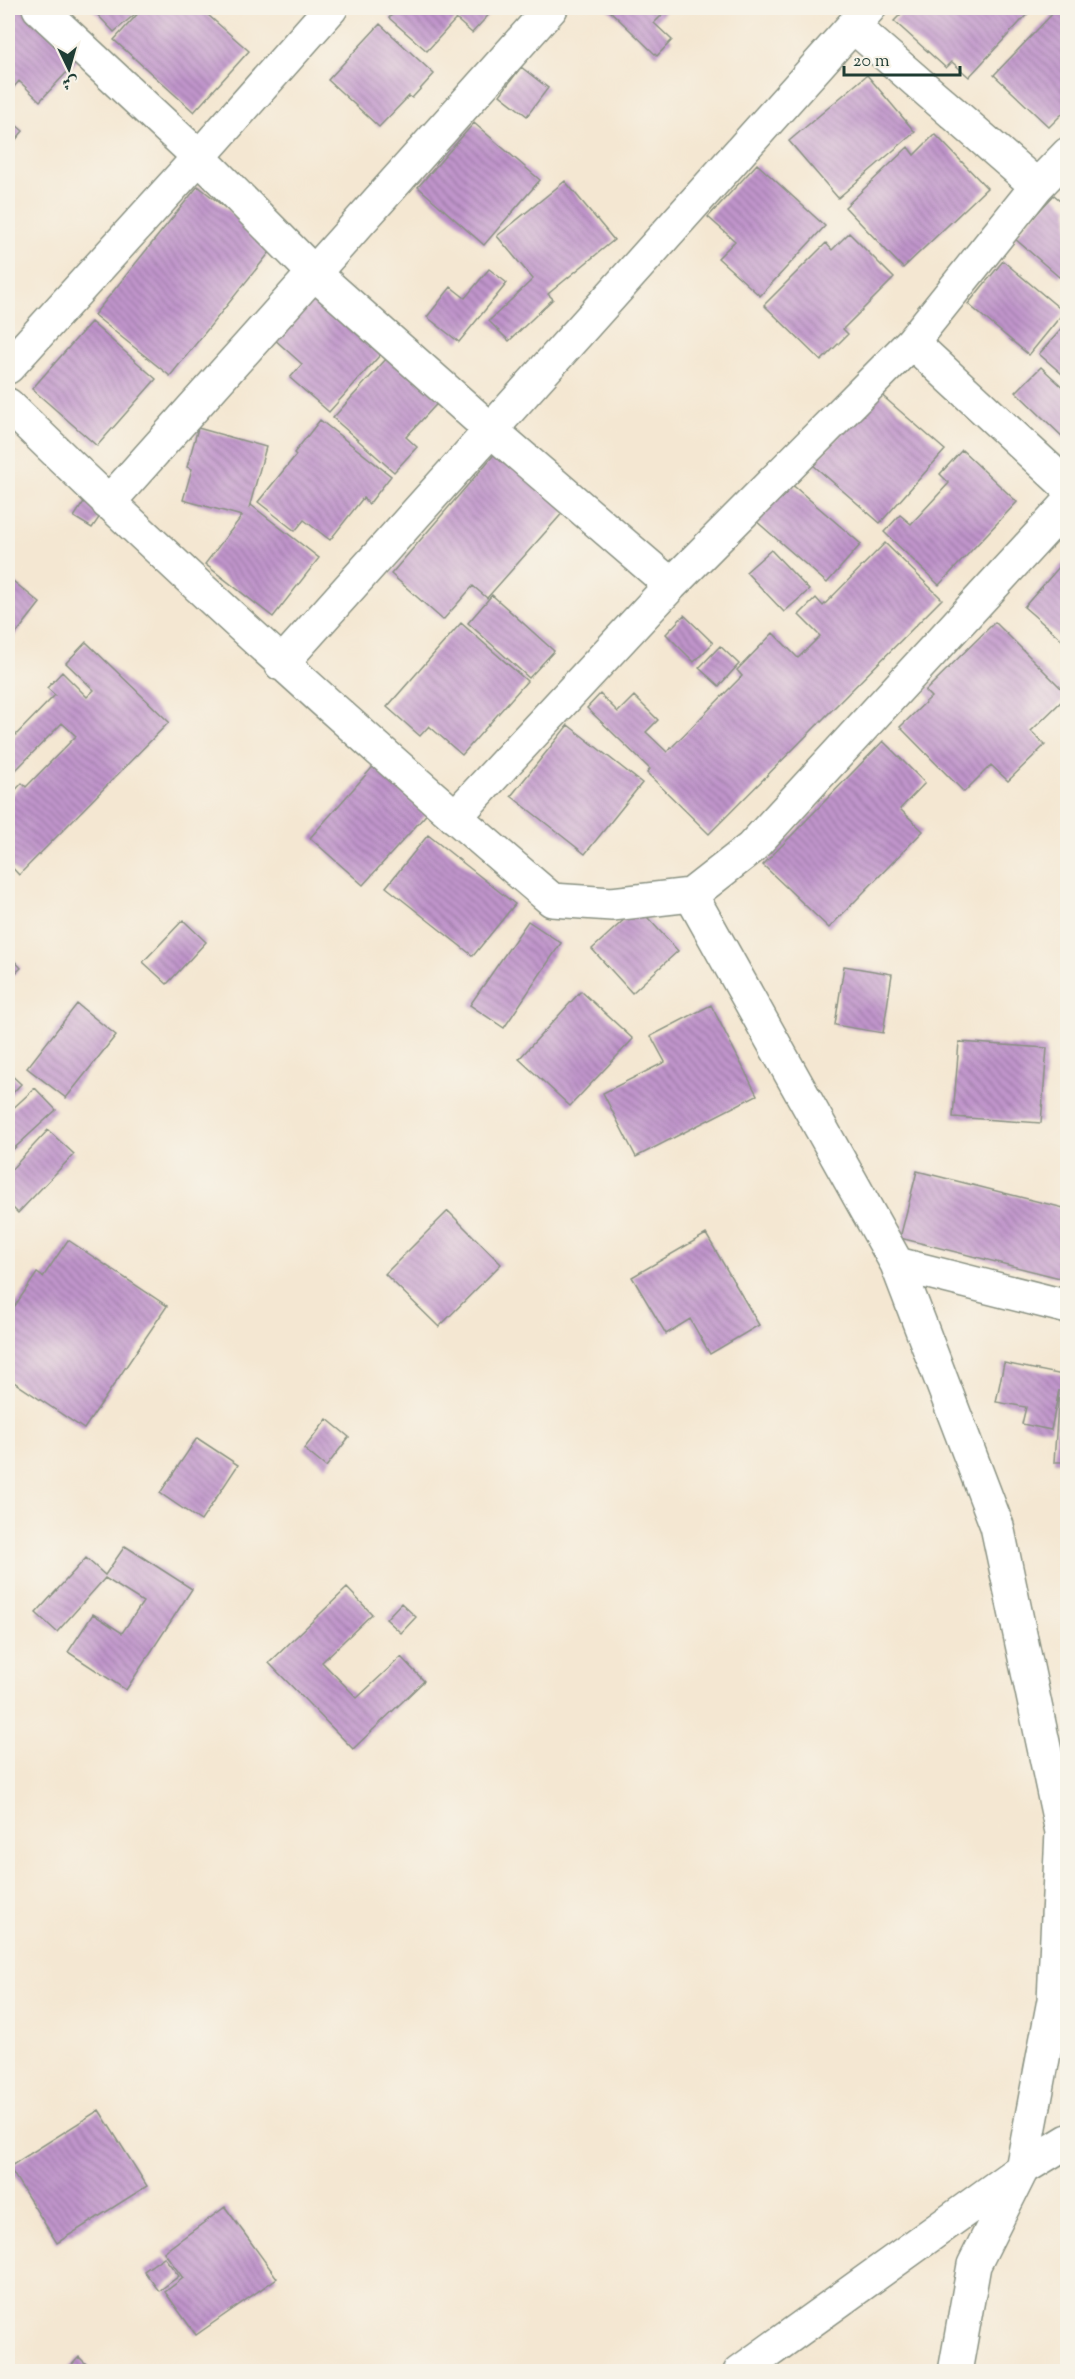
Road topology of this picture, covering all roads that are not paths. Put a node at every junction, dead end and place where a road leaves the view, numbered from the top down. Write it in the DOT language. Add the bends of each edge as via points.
graph roads {
  1 [pos="39,8"];
  2 [pos="331,8"];
  3 [pos="539,12"];
  4 [pos="861,17"];
  5 [pos="1068,154"];
  6 [pos="199,157"];
  7 [pos="1037,186"];
  8 [pos="314,273"];
  9 [pos="912,342"];
  10 [pos="8,367"];
  11 [pos="8,405"];
  12 [pos="491,430"];
  13 [pos="1068,487"];
  14 [pos="108,503"];
  15 [pos="1068,504"];
  16 [pos="671,585"];
  17 [pos="281,664"];
  18 [pos="455,817"];
  19 [pos="691,895"];
  20 [pos="897,1264"];
  21 [pos="1068,1307"];
  22 [pos="1068,2141"];
  23 [pos="1022,2169"];
  24 [pos="740,2372"];
  25 [pos="955,2372"];
  1 -- 6 [label="street"];
  2 -- 6 [label="street"];
  3 -- 8 [label="street"];
  4 -- 7 [label="street"];
  4 -- 12 [label="street"];
  5 -- 7 [label="street"];
  6 -- 8 [label="street"];
  6 -- 10 [label="street"];
  7 -- 9 [label="street"];
  8 -- 12 [label="street"];
  8 -- 14 [label="street"];
  9 -- 13 [label="street"];
  9 -- 16 [label="street"];
  11 -- 14 [label="street"];
  12 -- 16 [label="street"];
  12 -- 17 [label="street"];
  14 -- 17 [label="street"];
  15 -- 19 [label="street" via="752,848"];
  16 -- 18 [label="street"];
  17 -- 18 [label="street"];
  18 -- 19 [label="street" via="552,900 612,904"];
  19 -- 20 [label="street"];
  20 -- 21 [label="street"];
  20 -- 23 [label="street" via="997,1526 1062,1832 1054,2000"];
  22 -- 23 [label="street"];
  23 -- 24 [label="street"];
  23 -- 25 [label="street" via="974,2265"];
}
